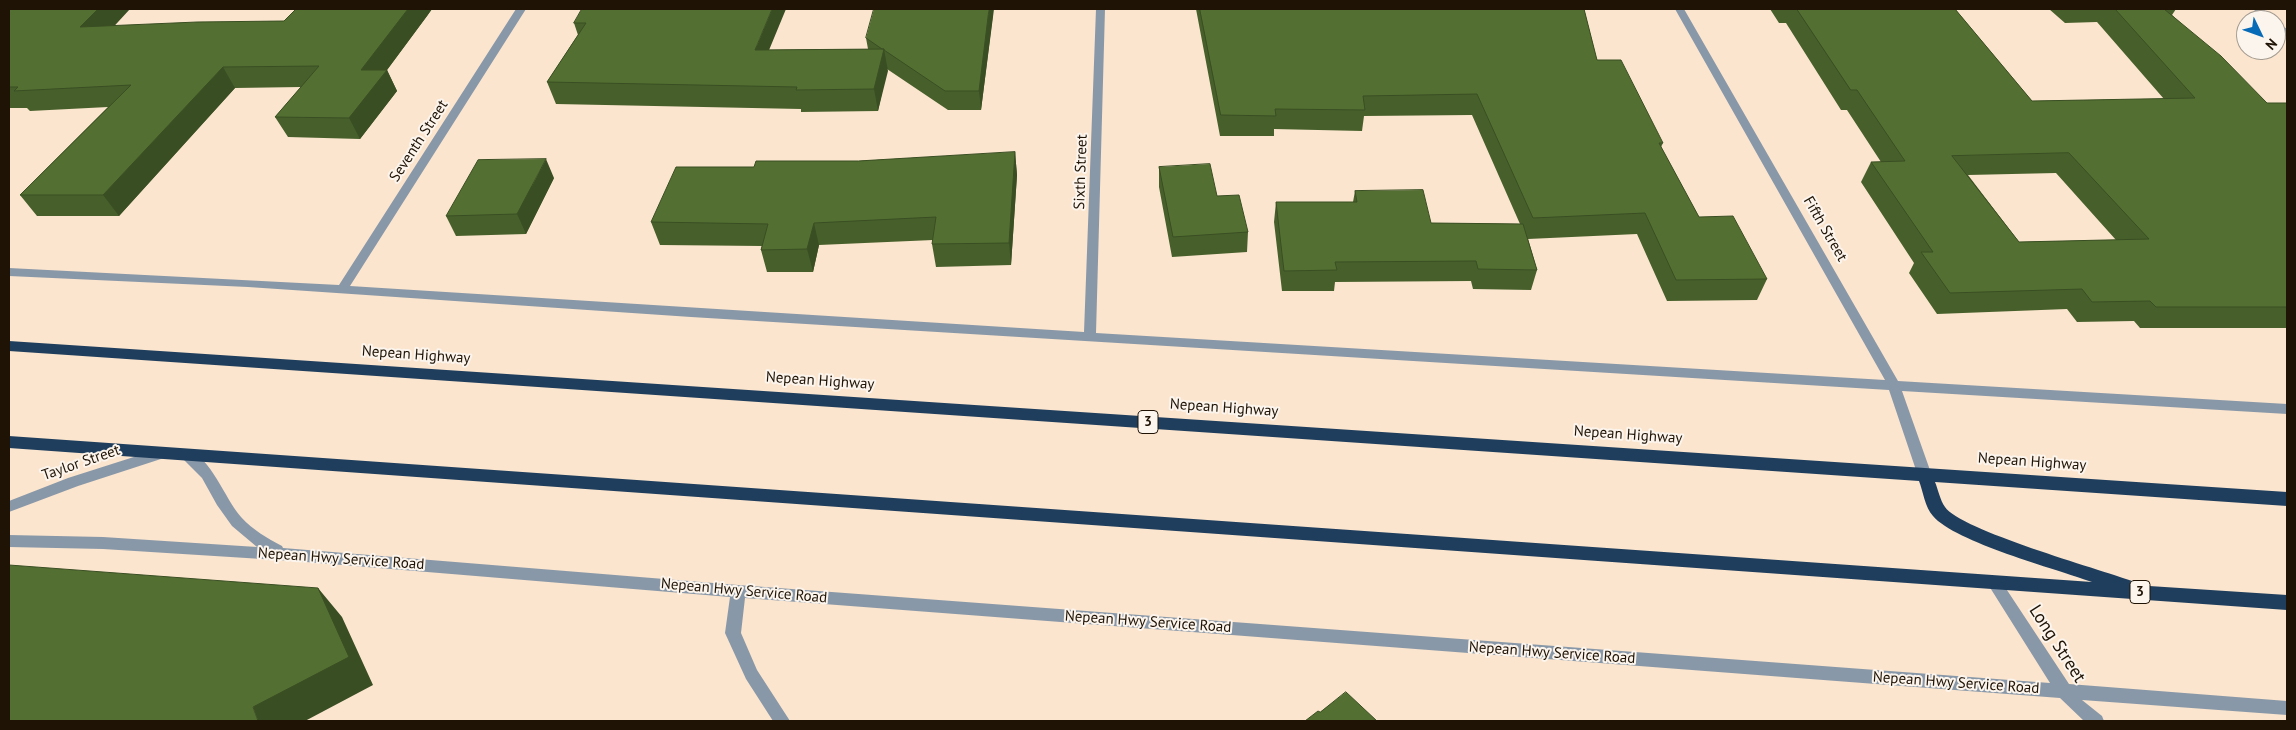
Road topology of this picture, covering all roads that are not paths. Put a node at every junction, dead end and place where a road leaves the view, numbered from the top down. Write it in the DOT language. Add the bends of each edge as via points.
graph roads {
  1 [pos="521,9"];
  2 [pos="1101,9"];
  3 [pos="1680,9"];
  4 [pos="9,272"];
  5 [pos="342,289"];
  6 [pos="1090,336"];
  7 [pos="9,346"];
  8 [pos="1894,385"];
  9 [pos="2287,409"];
  10 [pos="9,442"];
  11 [pos="165,452"];
  12 [pos="187,454"];
  13 [pos="1924,474"];
  14 [pos="2287,499"];
  15 [pos="9,507"];
  16 [pos="9,541"];
  17 [pos="294,555"];
  18 [pos="1994,582"];
  19 [pos="738,591"];
  20 [pos="2146,593"];
  21 [pos="2287,603"];
  22 [pos="2064,691"];
  23 [pos="2287,708"];
  24 [pos="782,721"];
  25 [pos="2096,721"];
  1 -- 5 [label="street, Seventh Street"];
  2 -- 6 [label="street, Sixth Street"];
  3 -- 8 [label="street, Fifth Street"];
  4 -- 5 [label="street"];
  5 -- 6 [label="street"];
  6 -- 8 [label="street"];
  7 -- 13 [label="highway, Nepean Highway / 3"];
  8 -- 9 [label="street"];
  8 -- 13 [label="street, Fifth Street"];
  10 -- 11 [label="highway, 3"];
  11 -- 12 [label="highway, 3"];
  11 -- 15 [label="street, Taylor Street"];
  12 -- 17 [label="street" via="207,474 237,522 264,545"];
  12 -- 18 [label="highway, 3"];
  13 -- 14 [label="highway, Nepean Highway / 3"];
  13 -- 20 [label="highway" via="1938,511 1951,522 1985,538"];
  16 -- 17 [label="street, Nepean Hwy Service Road" via="103,543"];
  17 -- 19 [label="street, Nepean Hwy Service Road"];
  18 -- 20 [label="highway, 3"];
  18 -- 22 [label="street, Long Street"];
  19 -- 22 [label="street, Nepean Hwy Service Road"];
  19 -- 24 [label="street" via="733,633 751,674"];
  20 -- 21 [label="highway, 3"];
  22 -- 23 [label="street, Nepean Hwy Service Road"];
  22 -- 25 [label="street, Long Street"];
}
